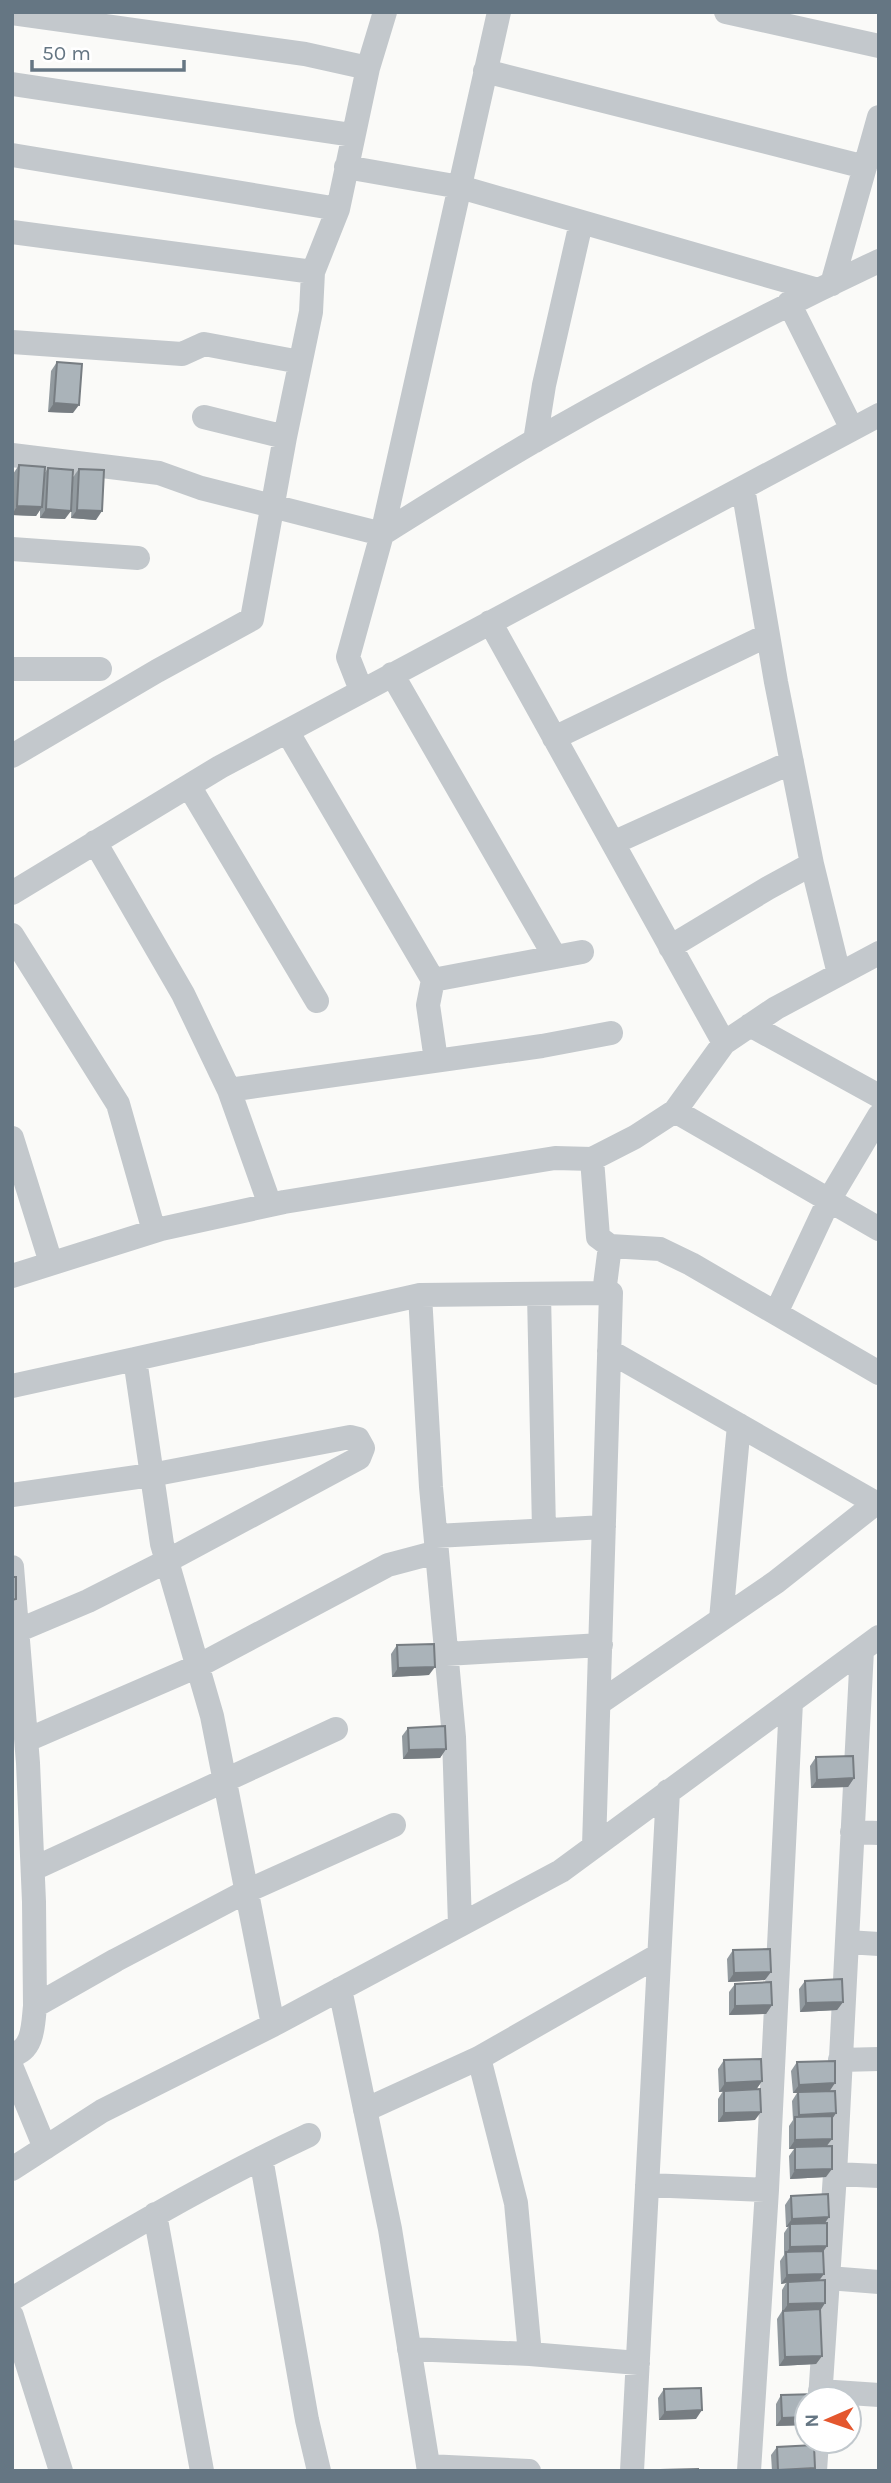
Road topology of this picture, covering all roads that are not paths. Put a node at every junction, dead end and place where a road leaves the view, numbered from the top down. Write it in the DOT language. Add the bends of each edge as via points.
graph roads {
  1 [pos="385,12"];
  2 [pos="499,12"];
  3 [pos="12,13"];
  4 [pos="739,14"];
  5 [pos="813,22"];
  6 [pos="879,46"];
  7 [pos="368,68"];
  8 [pos="485,71"];
  9 [pos="12,84"];
  10 [pos="879,117"];
  11 [pos="352,135"];
  12 [pos="12,155"];
  13 [pos="346,167"];
  14 [pos="865,167"];
  15 [pos="460,187"];
  16 [pos="338,209"];
  17 [pos="582,223"];
  18 [pos="12,232"];
  19 [pos="879,261"];
  20 [pos="313,272"];
  21 [pos="825,287"];
  22 [pos="789,303"];
  23 [pos="12,342"];
  24 [pos="300,362"];
  25 [pos="879,415"];
  26 [pos="204,417"];
  27 [pos="852,429"];
  28 [pos="285,437"];
  29 [pos="535,440"];
  30 [pos="12,455"];
  31 [pos="743,488"];
  32 [pos="272,506"];
  33 [pos="382,534"];
  34 [pos="12,549"];
  35 [pos="138,558"];
  36 [pos="490,622"];
  37 [pos="768,635"];
  38 [pos="12,669"];
  39 [pos="100,669"];
  40 [pos="392,674"];
  41 [pos="361,690"];
  42 [pos="287,731"];
  43 [pos="554,737"];
  44 [pos="12,756"];
  45 [pos="792,762"];
  46 [pos="189,786"];
  47 [pos="95,842"];
  48 [pos="612,843"];
  49 [pos="813,864"];
  50 [pos="12,893"];
  51 [pos="12,935"];
  52 [pos="670,947"];
  53 [pos="582,951"];
  54 [pos="879,953"];
  55 [pos="555,957"];
  56 [pos="839,974"];
  57 [pos="433,980"];
  58 [pos="317,1000"];
  59 [pos="750,1025"];
  60 [pos="611,1033"];
  61 [pos="724,1043"];
  62 [pos="436,1060"];
  63 [pos="229,1090"];
  64 [pos="879,1096"];
  65 [pos="675,1111"];
  66 [pos="879,1116"];
  67 [pos="12,1138"];
  68 [pos="592,1159"];
  69 [pos="829,1200"];
  70 [pos="270,1205"];
  71 [pos="879,1229"];
  72 [pos="154,1231"];
  73 [pos="610,1246"];
  74 [pos="51,1263"];
  75 [pos="12,1276"];
  76 [pos="604,1293"];
  77 [pos="539,1294"];
  78 [pos="420,1296"];
  79 [pos="776,1313"];
  80 [pos="609,1351"];
  81 [pos="135,1359"];
  82 [pos="879,1373"];
  83 [pos="12,1387"];
  84 [pos="739,1425"];
  85 [pos="152,1475"];
  86 [pos="12,1495"];
  87 [pos="877,1504"];
  88 [pos="604,1527"];
  89 [pos="544,1530"];
  90 [pos="436,1544"];
  91 [pos="167,1561"];
  92 [pos="12,1567"];
  93 [pos="721,1619"];
  94 [pos="18,1631"];
  95 [pos="870,1644"];
  96 [pos="601,1645"];
  97 [pos="446,1654"];
  98 [pos="198,1666"];
  99 [pos="17,1679"];
  100 [pos="791,1702"];
  101 [pos="598,1703"];
  102 [pos="869,1714"];
  103 [pos="336,1729"];
  104 [pos="27,1740"];
  105 [pos="225,1781"];
  106 [pos="668,1791"];
  107 [pos="394,1825"];
  108 [pos="852,1832"];
  109 [pos="879,1833"];
  110 [pos="594,1846"];
  111 [pos="33,1869"];
  112 [pos="247,1891"];
  113 [pos="460,1925"];
  114 [pos="847,1942"];
  115 [pos="879,1944"];
  116 [pos="659,1955"];
  117 [pos="340,1989"];
  118 [pos="35,2006"];
  119 [pos="274,2025"];
  120 [pos="12,2054"];
  121 [pos="479,2058"];
  122 [pos="879,2059"];
  123 [pos="841,2060"];
  124 [pos="12,2068"];
  125 [pos="365,2110"];
  126 [pos="309,2135"];
  127 [pos="45,2148"];
  128 [pos="261,2158"];
  129 [pos="12,2169"];
  130 [pos="835,2174"];
  131 [pos="879,2176"];
  132 [pos="647,2185"];
  133 [pos="767,2190"];
  134 [pos="155,2214"];
  135 [pos="828,2277"];
  136 [pos="879,2282"];
  137 [pos="12,2299"];
  138 [pos="12,2316"];
  139 [pos="410,2349"];
  140 [pos="530,2354"];
  141 [pos="638,2363"];
  142 [pos="821,2385"];
  143 [pos="429,2468"];
  144 [pos="61,2471"];
  145 [pos="202,2471"];
  146 [pos="319,2471"];
  147 [pos="529,2471"];
  148 [pos="632,2471"];
  149 [pos="749,2471"];
  1 -- 7 [label="street"];
  2 -- 8 [label="street"];
  3 -- 7 [label="street" via="306,54"];
  4 -- 5 [label="street"];
  5 -- 6 [label="street"];
  7 -- 11 [label="street"];
  8 -- 14 [label="street"];
  8 -- 15 [label="street"];
  9 -- 11 [label="street"];
  10 -- 14 [label="street"];
  11 -- 13 [label="street"];
  12 -- 16 [label="street"];
  13 -- 15 [label="street"];
  13 -- 16 [label="street"];
  14 -- 21 [label="street"];
  15 -- 17 [label="street"];
  15 -- 33 [label="street"];
  16 -- 20 [label="street"];
  17 -- 21 [label="street"];
  17 -- 29 [label="street"];
  18 -- 20 [label="street"];
  19 -- 21 [label="street"];
  20 -- 24 [label="street" via="312,312"];
  21 -- 22 [label="street"];
  22 -- 27 [label="street"];
  22 -- 29 [label="street"];
  23 -- 24 [label="street" via="182,354 204,344"];
  24 -- 28 [label="street"];
  25 -- 27 [label="street"];
  26 -- 28 [label="street"];
  27 -- 31 [label="street"];
  28 -- 32 [label="street"];
  29 -- 33 [label="street"];
  30 -- 32 [label="street" via="159,473"];
  31 -- 36 [label="street"];
  31 -- 37 [label="street"];
  32 -- 33 [label="street"];
  32 -- 44 [label="street" via="252,620"];
  33 -- 41 [label="street" via="348,657"];
  34 -- 35 [label="street"];
  36 -- 40 [label="street"];
  36 -- 43 [label="street"];
  37 -- 43 [label="street"];
  37 -- 45 [label="street"];
  38 -- 39 [label="street"];
  40 -- 41 [label="street"];
  40 -- 55 [label="street"];
  41 -- 42 [label="street"];
  42 -- 46 [label="street"];
  42 -- 57 [label="street"];
  43 -- 48 [label="street"];
  45 -- 48 [label="street"];
  45 -- 49 [label="street"];
  46 -- 47 [label="street"];
  46 -- 58 [label="street"];
  47 -- 50 [label="street"];
  47 -- 63 [label="street" via="183,995"];
  48 -- 52 [label="street"];
  49 -- 52 [label="street"];
  49 -- 56 [label="street"];
  51 -- 72 [label="street" via="118,1104"];
  52 -- 61 [label="street"];
  53 -- 55 [label="street"];
  54 -- 56 [label="street"];
  55 -- 57 [label="street"];
  56 -- 59 [label="street"];
  57 -- 62 [label="street" via="428,1004"];
  59 -- 61 [label="street"];
  59 -- 64 [label="street"];
  60 -- 62 [label="street"];
  61 -- 65 [label="street"];
  62 -- 63 [label="street"];
  63 -- 70 [label="street"];
  65 -- 68 [label="street"];
  65 -- 69 [label="street"];
  66 -- 69 [label="street"];
  67 -- 74 [label="street"];
  68 -- 70 [label="street" via="555,1158"];
  68 -- 73 [label="street" via="598,1237"];
  69 -- 71 [label="street"];
  69 -- 79 [label="street"];
  70 -- 72 [label="street"];
  72 -- 74 [label="street"];
  73 -- 76 [label="street"];
  73 -- 79 [label="street" via="660,1249"];
  74 -- 75 [label="street"];
  76 -- 77 [label="street"];
  76 -- 80 [label="street" via="611,1293"];
  77 -- 78 [label="street"];
  77 -- 89 [label="street"];
  78 -- 81 [label="street"];
  78 -- 90 [label="street"];
  79 -- 82 [label="street"];
  80 -- 84 [label="street"];
  80 -- 88 [label="street"];
  81 -- 83 [label="street"];
  81 -- 85 [label="street"];
  84 -- 87 [label="street"];
  84 -- 93 [label="street"];
  85 -- 86 [label="street"];
  85 -- 91 [label="street"];
  85 -- 91 [label="street" via="350,1437 358,1439 363,1448 359,1458"];
  87 -- 93 [label="street"];
  88 -- 89 [label="street"];
  88 -- 96 [label="street"];
  89 -- 90 [label="street"];
  90 -- 97 [label="street"];
  90 -- 98 [label="street"];
  91 -- 94 [label="street"];
  91 -- 98 [label="street"];
  92 -- 94 [label="street"];
  93 -- 101 [label="street"];
  94 -- 99 [label="street"];
  95 -- 100 [label="street"];
  95 -- 102 [label="street"];
  96 -- 97 [label="street"];
  96 -- 101 [label="street"];
  97 -- 113 [label="street" via="454,1737"];
  98 -- 104 [label="street"];
  98 -- 105 [label="street"];
  99 -- 104 [label="street"];
  100 -- 106 [label="street"];
  100 -- 133 [label="street"];
  101 -- 110 [label="street"];
  102 -- 108 [label="street"];
  103 -- 105 [label="street"];
  104 -- 111 [label="street"];
  105 -- 111 [label="street"];
  105 -- 112 [label="street"];
  106 -- 110 [label="street"];
  106 -- 116 [label="street"];
  107 -- 112 [label="street"];
  108 -- 109 [label="street"];
  108 -- 114 [label="street"];
  110 -- 113 [label="street" via="561,1871"];
  111 -- 118 [label="street"];
  112 -- 118 [label="street"];
  112 -- 119 [label="street"];
  113 -- 117 [label="street"];
  114 -- 115 [label="street"];
  114 -- 123 [label="street"];
  116 -- 121 [label="street"];
  116 -- 132 [label="street"];
  117 -- 119 [label="street"];
  117 -- 125 [label="street"];
  118 -- 120 [label="street" via="28,2045"];
  119 -- 127 [label="street" via="102,2111"];
  121 -- 125 [label="street"];
  121 -- 140 [label="street" via="516,2203"];
  122 -- 123 [label="street"];
  123 -- 130 [label="street"];
  124 -- 127 [label="street"];
  125 -- 139 [label="street"];
  126 -- 128 [label="street"];
  127 -- 129 [label="street"];
  128 -- 134 [label="street"];
  128 -- 146 [label="street"];
  130 -- 131 [label="street"];
  130 -- 135 [label="street"];
  132 -- 133 [label="street"];
  132 -- 141 [label="street"];
  133 -- 149 [label="street"];
  134 -- 137 [label="street"];
  134 -- 145 [label="street"];
  135 -- 136 [label="street"];
  135 -- 142 [label="street"];
  138 -- 144 [label="street"];
  139 -- 140 [label="street"];
  139 -- 143 [label="street"];
  140 -- 141 [label="street"];
  141 -- 148 [label="street"];
  143 -- 147 [label="street"];
}
